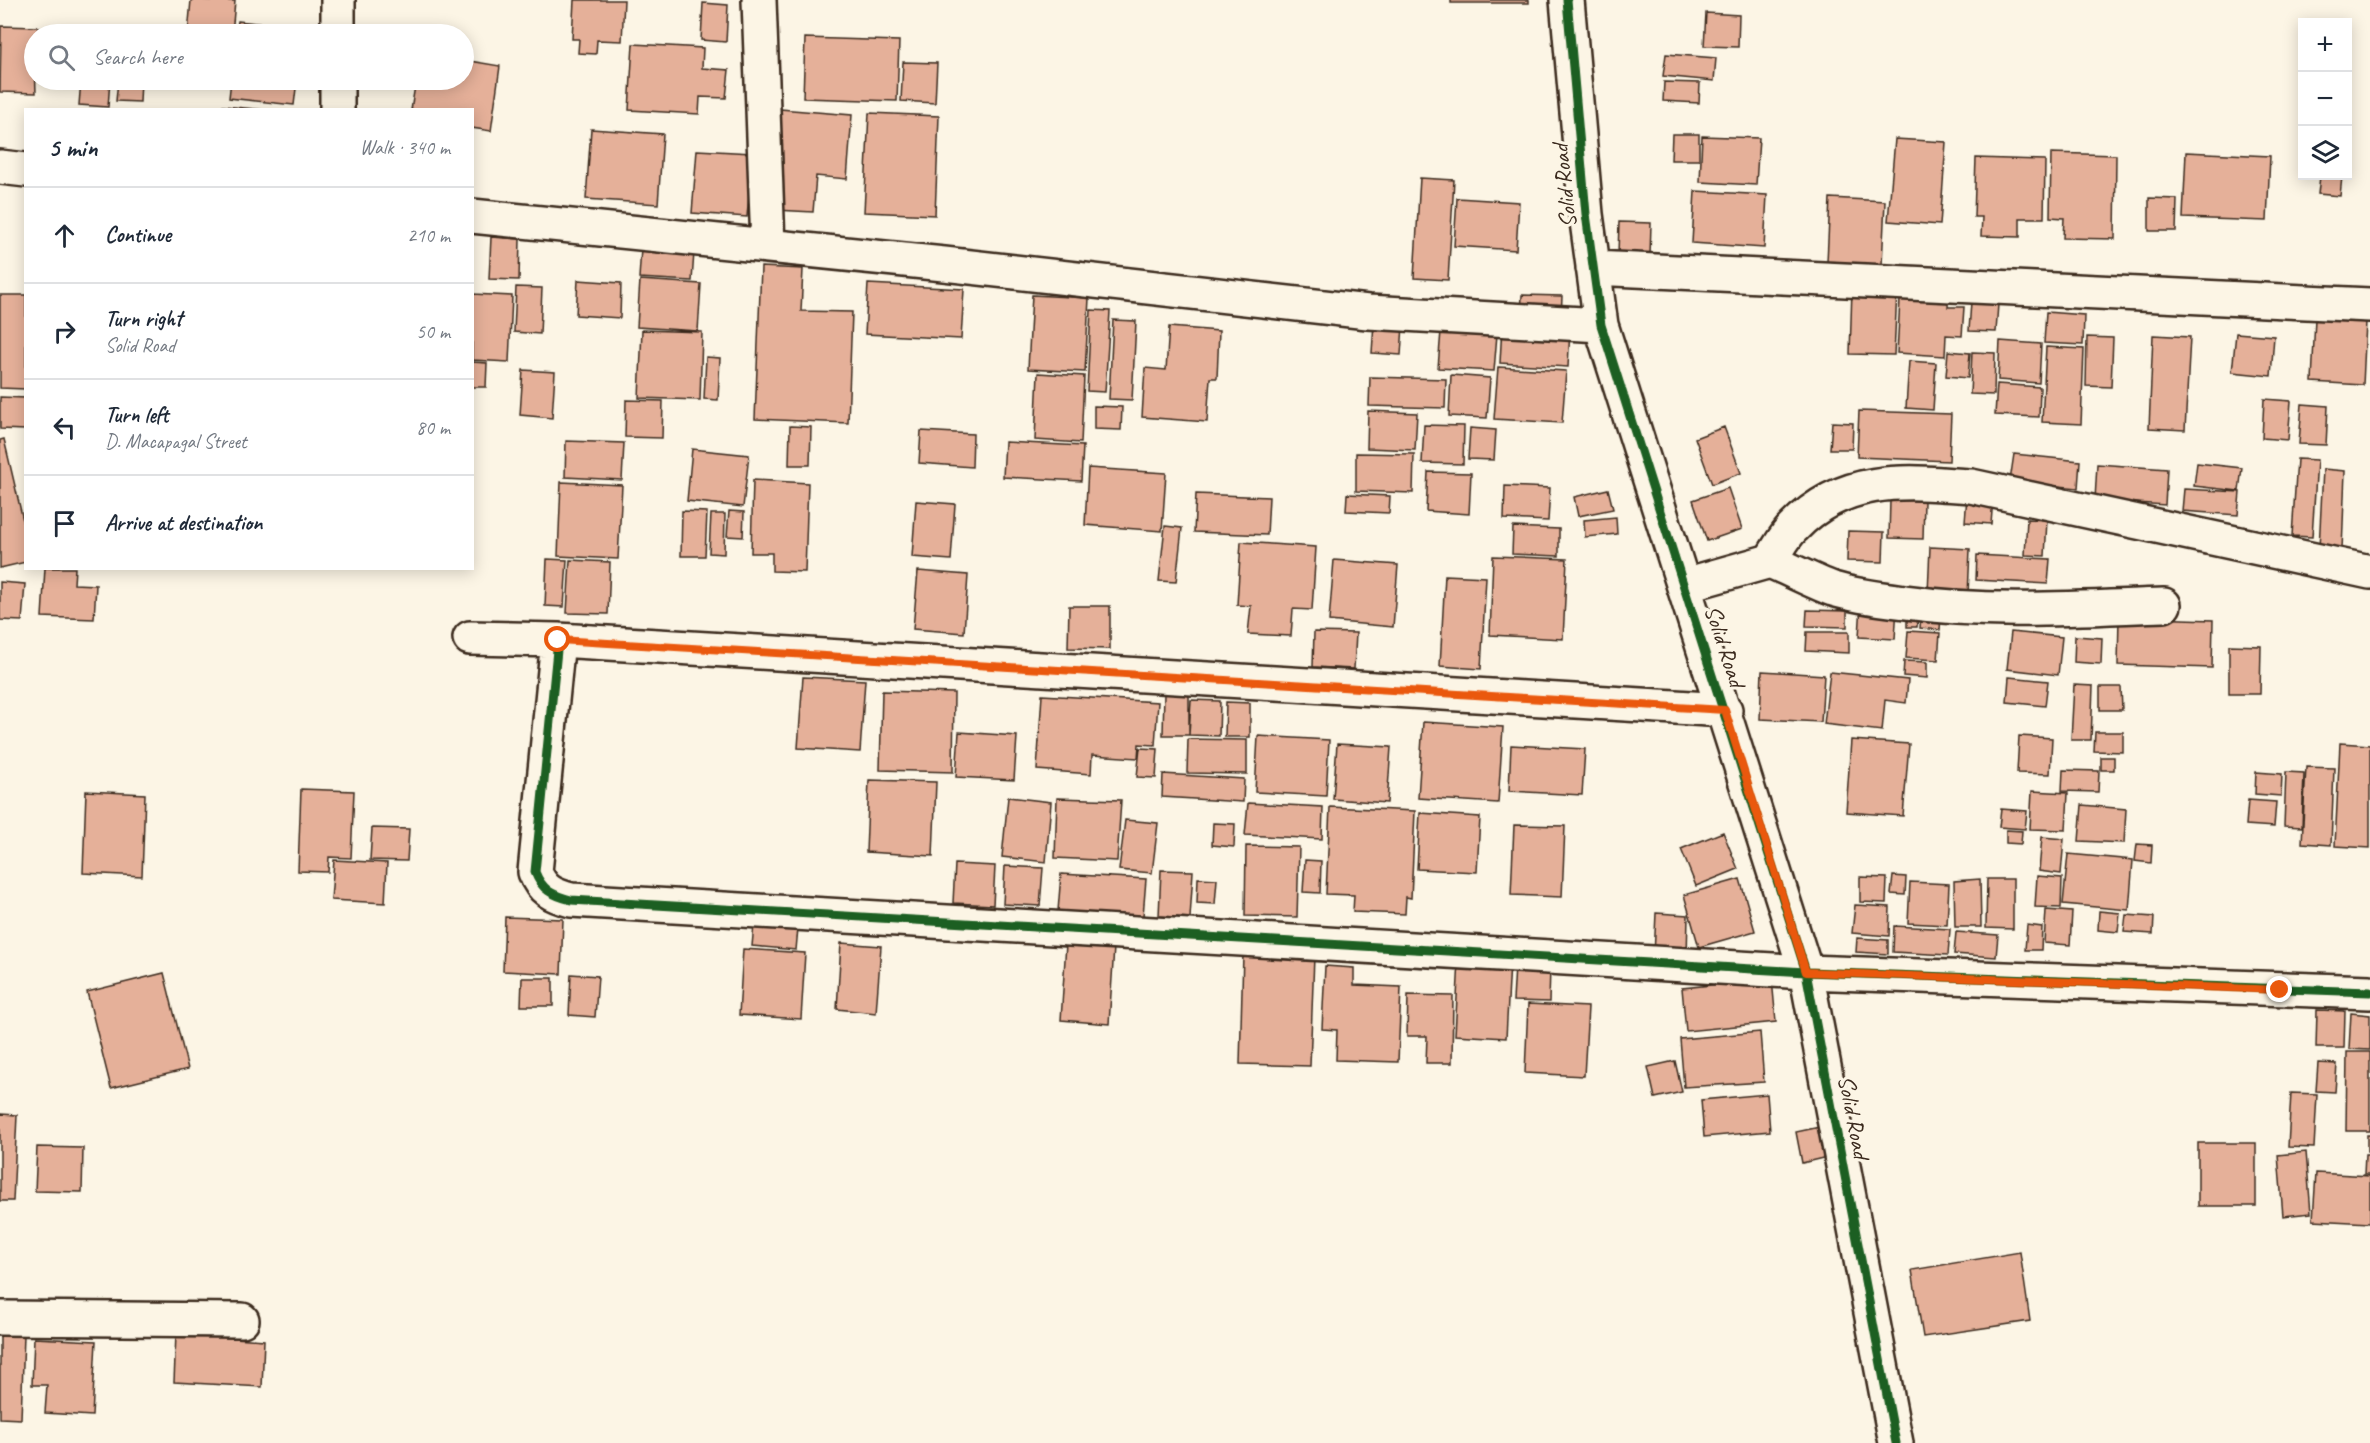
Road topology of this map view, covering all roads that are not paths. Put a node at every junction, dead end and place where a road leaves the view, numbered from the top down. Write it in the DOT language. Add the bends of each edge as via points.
graph roads {
  1 [pos="338,0"];
  2 [pos="759,0"];
  3 [pos="1567,0"];
  4 [pos="338,24"];
  5 [pos="337,90"];
  6 [pos="337,108"];
  7 [pos="0,166"];
  8 [pos="24,170"];
  9 [pos="474,216"];
  10 [pos="768,246"];
  11 [pos="1593,268"];
  12 [pos="2370,305"];
  13 [pos="1601,325"];
  14 [pos="1770,561"];
  15 [pos="2370,572"];
  16 [pos="1685,585"];
  17 [pos="2164,605"];
  18 [pos="470,638"];
  19 [pos="558,640"];
  20 [pos="1725,710"];
  21 [pos="1806,972"];
  22 [pos="2370,992"];
  23 [pos="0,1318"];
  24 [pos="242,1320"];
  25 [pos="1896,1443"];
  1 -- 4 [label="street"];
  2 -- 10 [label="street"];
  3 -- 11 [label="street, Solid Road"];
  5 -- 6 [label="street"];
  7 -- 8 [label="street"];
  9 -- 10 [label="street"];
  10 -- 13 [label="street" via="1368,312"];
  11 -- 12 [label="street"];
  11 -- 13 [label="street, Solid Road"];
  13 -- 16 [label="street, Solid Road"];
  14 -- 15 [label="street" via="1793,528 1828,498 1866,485 1919,482 1971,486"];
  14 -- 16 [label="street"];
  14 -- 17 [label="street" via="1833,589 1918,604 1985,610"];
  16 -- 20 [label="street, Solid Road"];
  18 -- 19 [label="street"];
  19 -- 20 [label="street"];
  19 -- 21 [label="street" via="535,872 539,882 556,896"];
  20 -- 21 [label="street, Solid Road"];
  21 -- 22 [label="street"];
  21 -- 25 [label="street, Solid Road"];
  23 -- 24 [label="street"];
}
